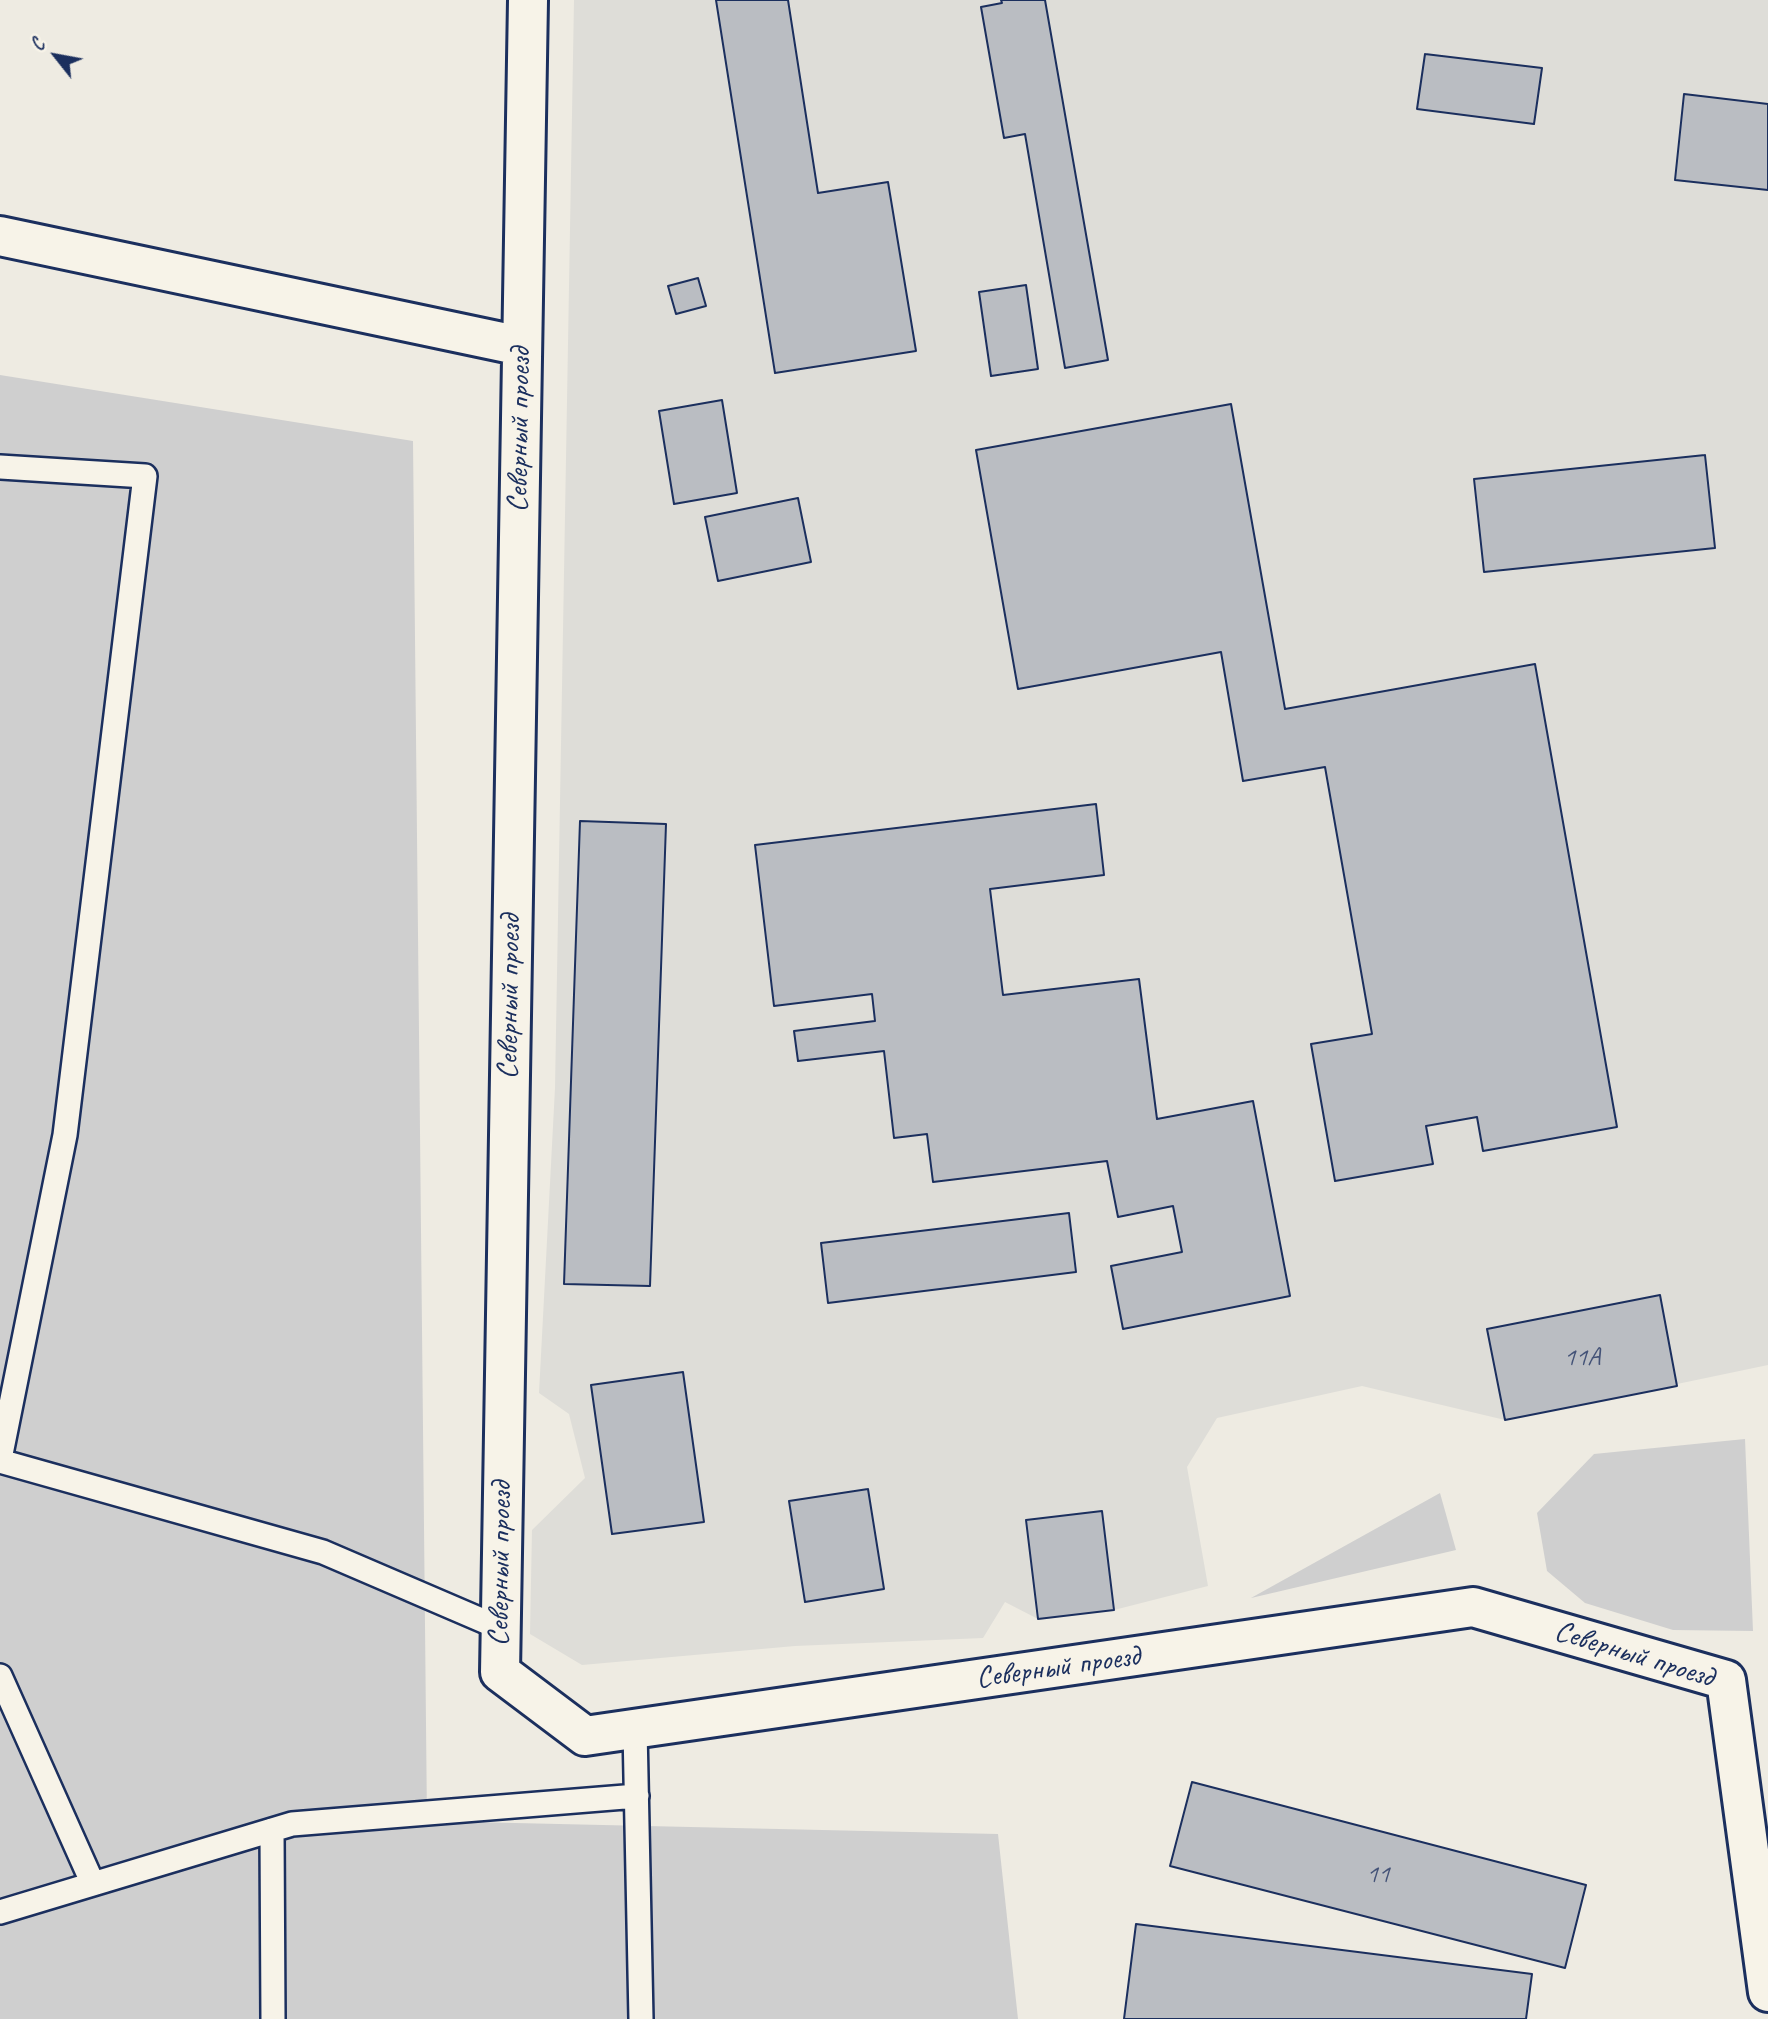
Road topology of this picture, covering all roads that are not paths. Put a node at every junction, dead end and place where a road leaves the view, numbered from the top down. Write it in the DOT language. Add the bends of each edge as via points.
graph roads {
  1 [pos="528,0"];
  2 [pos="0,236"];
  3 [pos="522,346"];
  4 [pos="0,467"];
  5 [pos="0,1460"];
  6 [pos="500,1628"];
  7 [pos="0,1676"];
  8 [pos="635,1729"];
  9 [pos="637,1796"];
  10 [pos="272,1830"];
  11 [pos="93,1884"];
  12 [pos="0,1912"];
  13 [pos="1768,1992"];
  14 [pos="274,2019"];
  15 [pos="641,2019"];
  1 -- 3 [label="street, Северный проезд"];
  2 -- 3 [label="street"];
  3 -- 6 [label="street, Северный проезд"];
  4 -- 5 [label="lane" via="145,476 65,1135"];
  5 -- 6 [label="lane" via="323,1552"];
  6 -- 8 [label="street, Северный проезд" via="499,1672 585,1736"];
  7 -- 11 [label="lane"];
  8 -- 9 [label="lane"];
  8 -- 13 [label="street, Северный проезд" via="1473,1607 1726,1680"];
  9 -- 10 [label="lane" via="292,1824"];
  9 -- 15 [label="lane"];
  10 -- 11 [label="lane"];
  10 -- 14 [label="lane"];
  11 -- 12 [label="lane"];
}
